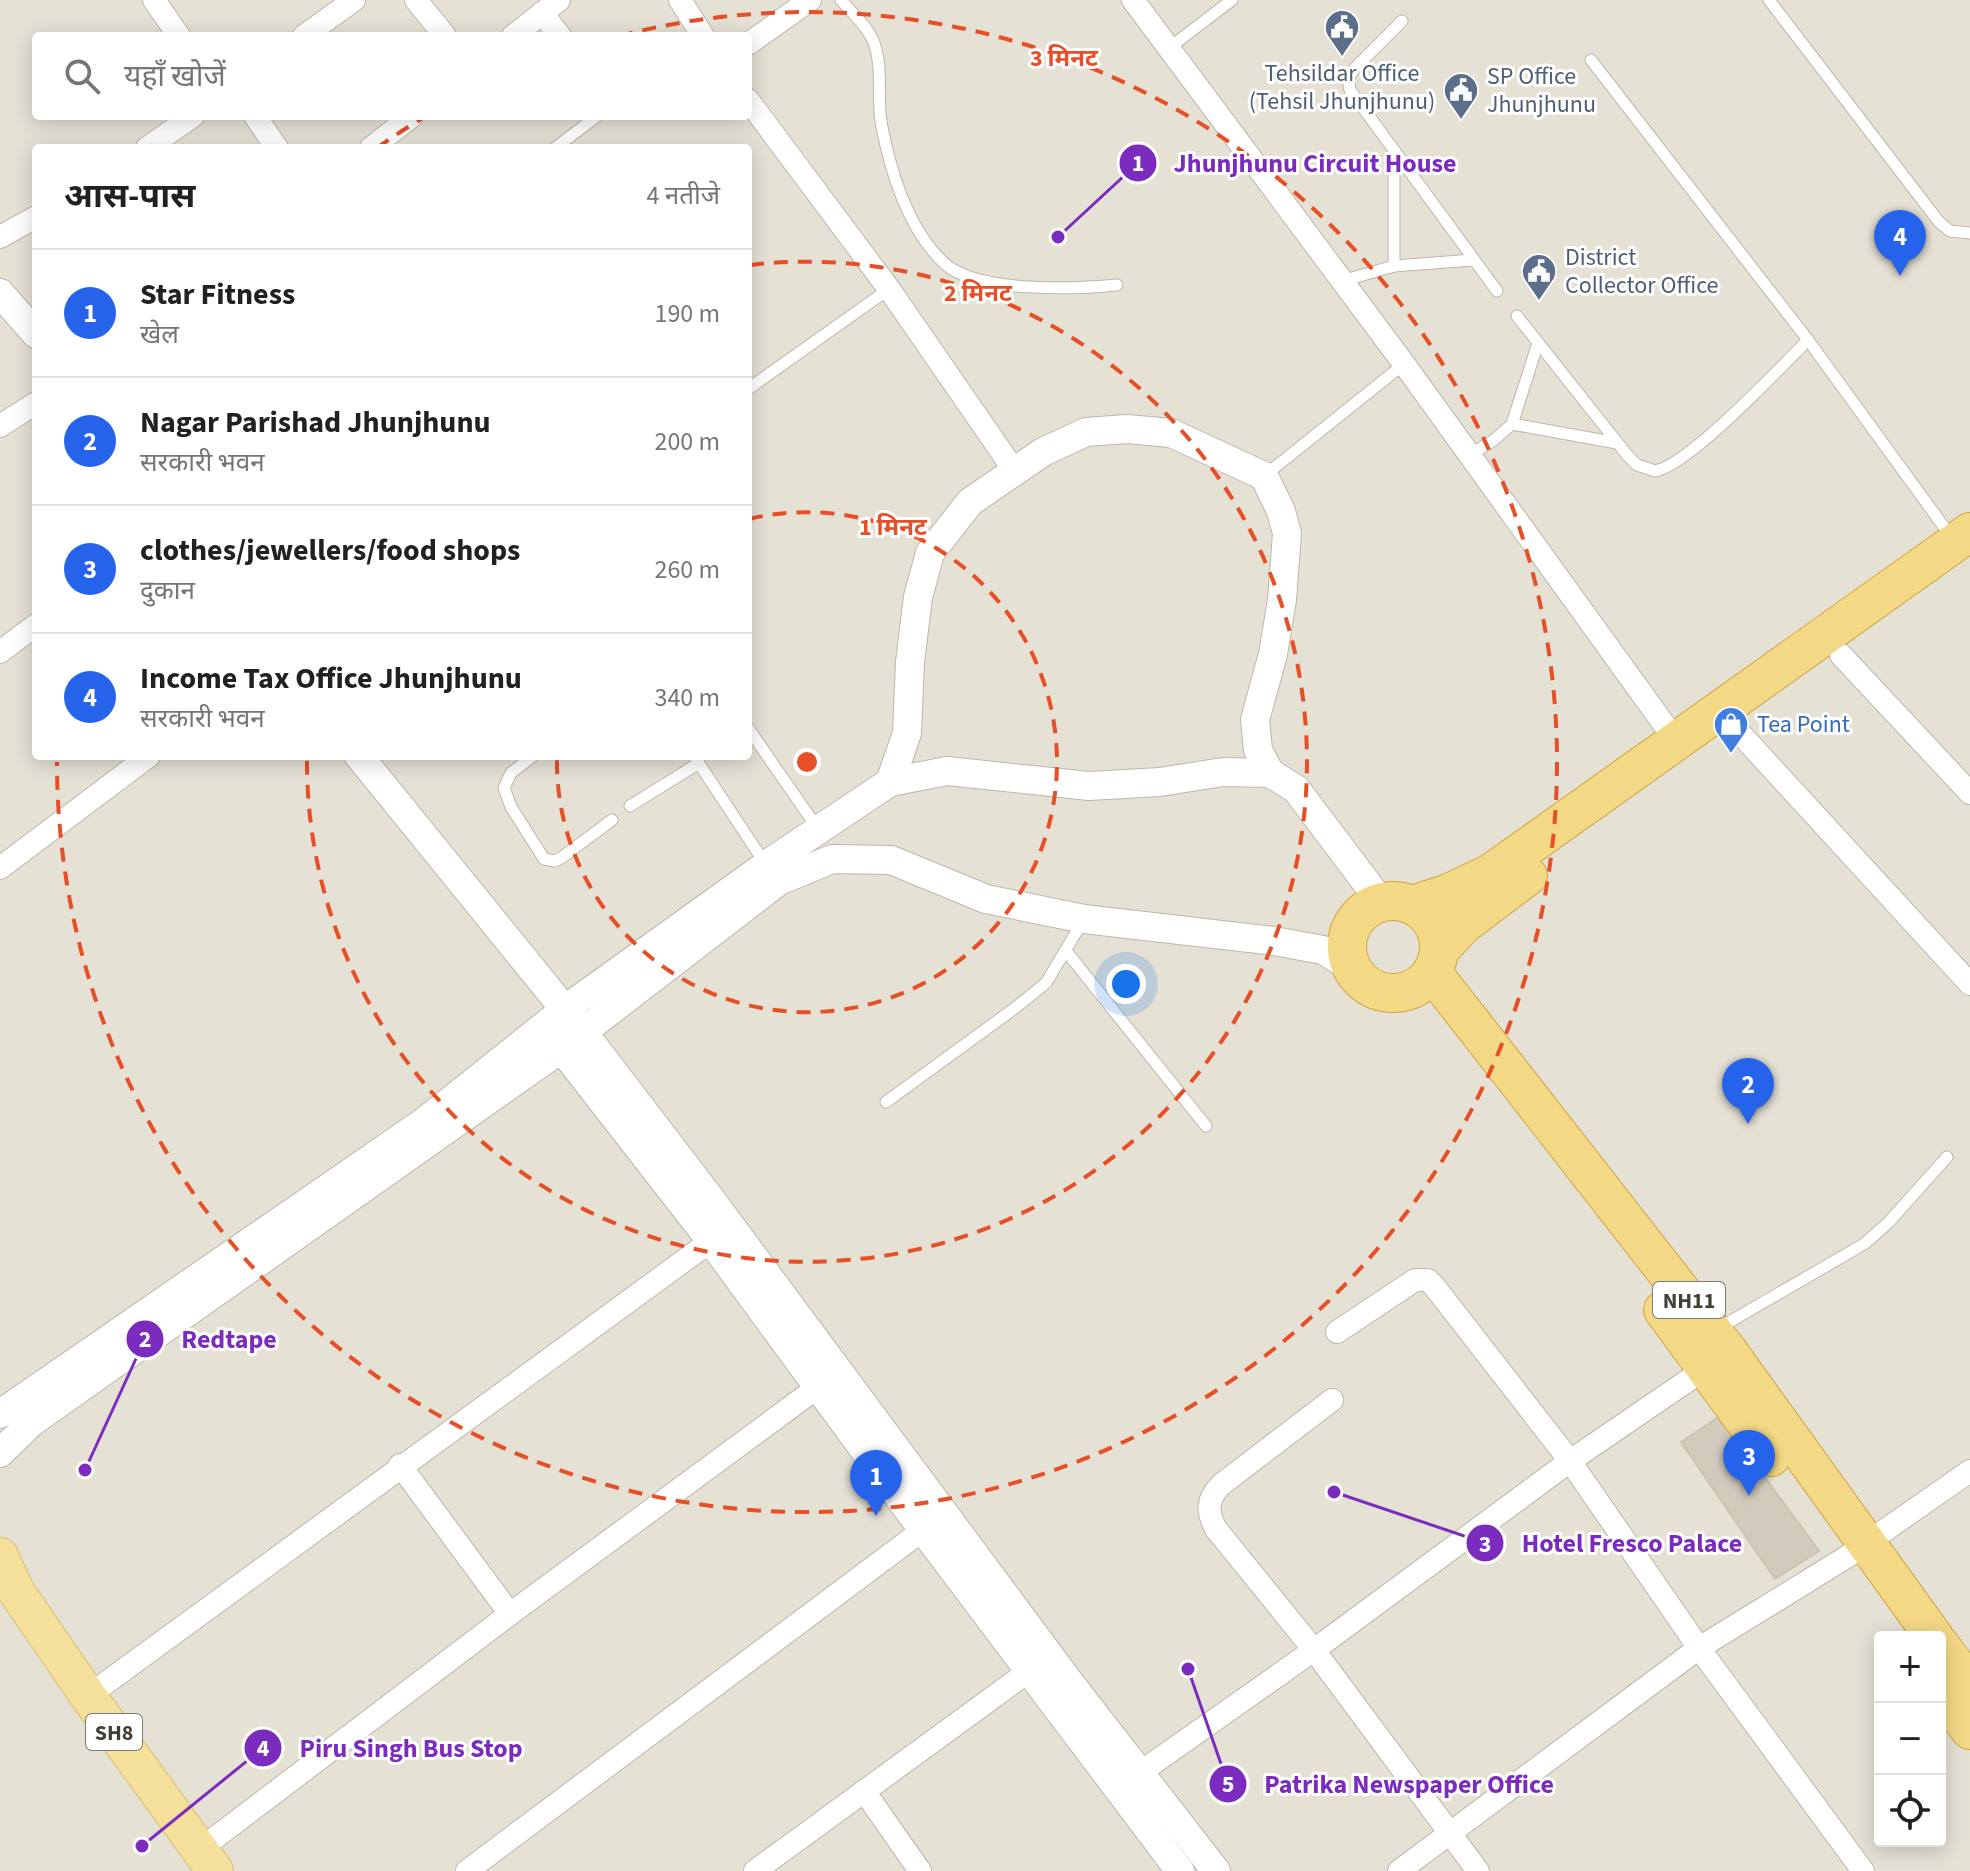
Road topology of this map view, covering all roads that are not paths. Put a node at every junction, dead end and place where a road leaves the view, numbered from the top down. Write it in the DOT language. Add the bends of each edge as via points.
graph roads {
  1 [pos="154,0"];
  2 [pos="354,0"];
  3 [pos="416,0"];
  4 [pos="680,0"];
  5 [pos="810,0"];
  6 [pos="841,0"];
  7 [pos="1133,0"];
  8 [pos="1232,0"];
  9 [pos="1769,0"];
  10 [pos="550,6"];
  11 [pos="1402,21"];
  12 [pos="329,29"];
  13 [pos="176,32"];
  14 [pos="442,32"];
  15 [pos="518,32"];
  16 [pos="559,32"];
  17 [pos="700,32"];
  18 [pos="752,41"];
  19 [pos="1169,48"];
  20 [pos="1591,60"];
  21 [pos="752,105"];
  22 [pos="187,120"];
  23 [pos="258,120"];
  24 [pos="397,120"];
  25 [pos="592,120"];
  26 [pos="153,144"];
  27 [pos="274,144"];
  28 [pos="375,144"];
  29 [pos="560,144"];
  30 [pos="1394,153"];
  31 [pos="32,219"];
  32 [pos="1970,233"];
  33 [pos="0,237"];
  34 [pos="1473,260"];
  35 [pos="1394,266"];
  36 [pos="1342,281"];
  37 [pos="1117,285"];
  38 [pos="889,289"];
  39 [pos="1497,291"];
  40 [pos="0,293"];
  41 [pos="1517,316"];
  42 [pos="32,329"];
  43 [pos="1808,340"];
  44 [pos="1538,343"];
  45 [pos="1404,364"];
  46 [pos="752,386"];
  47 [pos="32,405"];
  48 [pos="1512,424"];
  49 [pos="0,425"];
  50 [pos="1617,443"];
  51 [pos="1470,455"];
  52 [pos="1014,470"];
  53 [pos="1264,476"];
  54 [pos="1965,545"];
  55 [pos="32,628"];
  56 [pos="0,652"];
  57 [pos="1841,655"];
  58 [pos="1736,729"];
  59 [pos="752,734"];
  60 [pos="1676,741"];
  61 [pos="144,760"];
  62 [pos="362,760"];
  63 [pos="528,760"];
  64 [pos="697,760"];
  65 [pos="1270,773"];
  66 [pos="890,782"];
  67 [pos="1970,793"];
  68 [pos="630,806"];
  69 [pos="612,820"];
  70 [pos="819,829"];
  71 [pos="766,865"];
  72 [pos="0,868"];
  73 [pos="1396,903"];
  74 [pos="1084,919"];
  75 [pos="1066,951"];
  76 [pos="1349,966"];
  77 [pos="1430,970"];
  78 [pos="1970,984"];
  79 [pos="563,1029"];
  80 [pos="886,1102"];
  81 [pos="1206,1126"];
  82 [pos="1947,1157"];
  83 [pos="711,1241"];
  84 [pos="1337,1332"];
  85 [pos="1716,1350"];
  86 [pos="818,1387"];
  87 [pos="1332,1400"];
  88 [pos="0,1414"];
  89 [pos="0,1453"];
  90 [pos="1570,1461"];
  91 [pos="400,1465"];
  92 [pos="1970,1471"];
  93 [pos="923,1530"];
  94 [pos="1854,1551"];
  95 [pos="0,1556"];
  96 [pos="8,1586"];
  97 [pos="510,1614"];
  98 [pos="1899,1631"];
  99 [pos="1928,1631"];
  100 [pos="1699,1648"];
  101 [pos="1314,1650"];
  102 [pos="1946,1653"];
  103 [pos="1029,1671"];
  104 [pos="1970,1685"];
  105 [pos="88,1696"];
  106 [pos="1946,1697"];
  107 [pos="1970,1730"];
  108 [pos="1129,1780"];
  109 [pos="864,1791"];
  110 [pos="1450,1834"];
  111 [pos="207,1860"];
  112 [pos="467,1871"];
  113 [pos="755,1871"];
  114 [pos="920,1871"];
  115 [pos="1180,1871"];
  116 [pos="1216,1871"];
  117 [pos="1399,1871"];
  118 [pos="1478,1871"];
  119 [pos="1863,1871"];
  1 -- 13 [label="street"];
  2 -- 12 [label="street"];
  3 -- 14 [label="street"];
  4 -- 17 [label="street"];
  5 -- 18 [label="street"];
  6 -- 37 [label="lane" via="876,49 881,120 901,195 947,266 991,284"];
  7 -- 19 [label="street"];
  8 -- 19 [label="lane"];
  9 -- 32 [label="lane" via="1939,222 1950,231"];
  10 -- 15 [label="street"];
  10 -- 16 [label="street"];
  11 -- 30 [label="lane" via="1348,79 1354,97"];
  19 -- 36 [label="street"];
  20 -- 43 [label="lane"];
  21 -- 38 [label="street"];
  22 -- 26 [label="street"];
  23 -- 27 [label="street"];
  24 -- 28 [label="street"];
  25 -- 29 [label="lane"];
  30 -- 34 [label="lane"];
  30 -- 35 [label="lane"];
  31 -- 33 [label="street"];
  34 -- 35 [label="lane"];
  34 -- 39 [label="lane"];
  35 -- 36 [label="lane"];
  36 -- 45 [label="street"];
  38 -- 46 [label="lane"];
  38 -- 52 [label="street"];
  40 -- 42 [label="street"];
  41 -- 44 [label="lane"];
  43 -- 50 [label="lane" via="1728,418 1663,470 1637,465"];
  43 -- 54 [label="lane"];
  44 -- 48 [label="lane"];
  44 -- 50 [label="lane"];
  45 -- 51 [label="street"];
  45 -- 53 [label="lane"];
  47 -- 49 [label="street"];
  48 -- 50 [label="lane"];
  48 -- 51 [label="lane"];
  51 -- 60 [label="street"];
  52 -- 53 [label="street" via="1086,432 1127,429 1171,433"];
  52 -- 66 [label="street" via="970,502 930,553 911,649 907,733"];
  53 -- 65 [label="street" via="1287,533 1273,654 1255,720 1258,750"];
  54 -- 57 [label="highway"];
  54 -- 60 [label="highway"];
  55 -- 56 [label="street"];
  57 -- 58 [label="highway"];
  57 -- 67 [label="street"];
  58 -- 77 [label="highway" via="1493,901 1463,925"];
  58 -- 78 [label="street"];
  59 -- 70 [label="lane"];
  60 -- 73 [label="highway" via="1491,873 1458,890"];
  61 -- 72 [label="street"];
  62 -- 79 [label="street"];
  63 -- 69 [label="lane" via="511,773 504,788 544,859 561,858"];
  64 -- 68 [label="lane"];
  64 -- 71 [label="lane"];
  65 -- 66 [label="street" via="1223,772 1089,786 947,771"];
  65 -- 73 [label="street" via="1296,789"];
  66 -- 70 [label="street"];
  70 -- 71 [label="street"];
  71 -- 79 [label="street"];
  73 -- 76 [label="highway" via="1361,913 1349,929"];
  73 -- 77 [label="highway, NH11" via="1432,922 1438,940"];
  74 -- 75 [label="lane"];
  74 -- 76 [label="street" via="1274,941 1323,950"];
  74 -- 79 [label="street" via="986,899 891,860 832,859 779,881"];
  75 -- 80 [label="lane" via="1032,996"];
  75 -- 81 [label="lane"];
  76 -- 77 [label="highway" via="1371,989 1395,994"];
  77 -- 85 [label="highway, NH11"];
  79 -- 83 [label="street"];
  79 -- 88 [label="street"];
  79 -- 89 [label="street" via="32,1422"];
  79 -- 108 [label="street" via="710,1198 1049,1654"];
  82 -- 85 [label="lane" via="1864,1244"];
  83 -- 86 [label="street"];
  83 -- 91 [label="street"];
  84 -- 90 [label="street" via="1415,1280 1428,1280"];
  85 -- 90 [label="street"];
  85 -- 94 [label="highway, NH11"];
  86 -- 93 [label="street"];
  86 -- 97 [label="street"];
  87 -- 101 [label="street" via="1222,1484 1208,1505 1216,1529"];
  90 -- 100 [label="street"];
  90 -- 101 [label="street"];
  91 -- 97 [label="street"];
  91 -- 105 [label="street"];
  92 -- 94 [label="street"];
  93 -- 103 [label="street"];
  93 -- 112 [label="street"];
  94 -- 98 [label="highway, NH11"];
  94 -- 99 [label="highway, NH11"];
  94 -- 100 [label="street"];
  95 -- 96 [label="main road, SH8"];
  96 -- 105 [label="main road, SH8"];
  97 -- 111 [label="street"];
  100 -- 110 [label="street"];
  100 -- 119 [label="street"];
  101 -- 108 [label="street"];
  101 -- 110 [label="street"];
  102 -- 104 [label="highway"];
  103 -- 108 [label="street"];
  103 -- 109 [label="street"];
  105 -- 111 [label="main road, SH8"];
  106 -- 107 [label="highway"];
  108 -- 115 [label="street"];
  108 -- 116 [label="street"];
  109 -- 113 [label="street"];
  109 -- 114 [label="street"];
  110 -- 117 [label="street"];
  110 -- 118 [label="street"];
}
